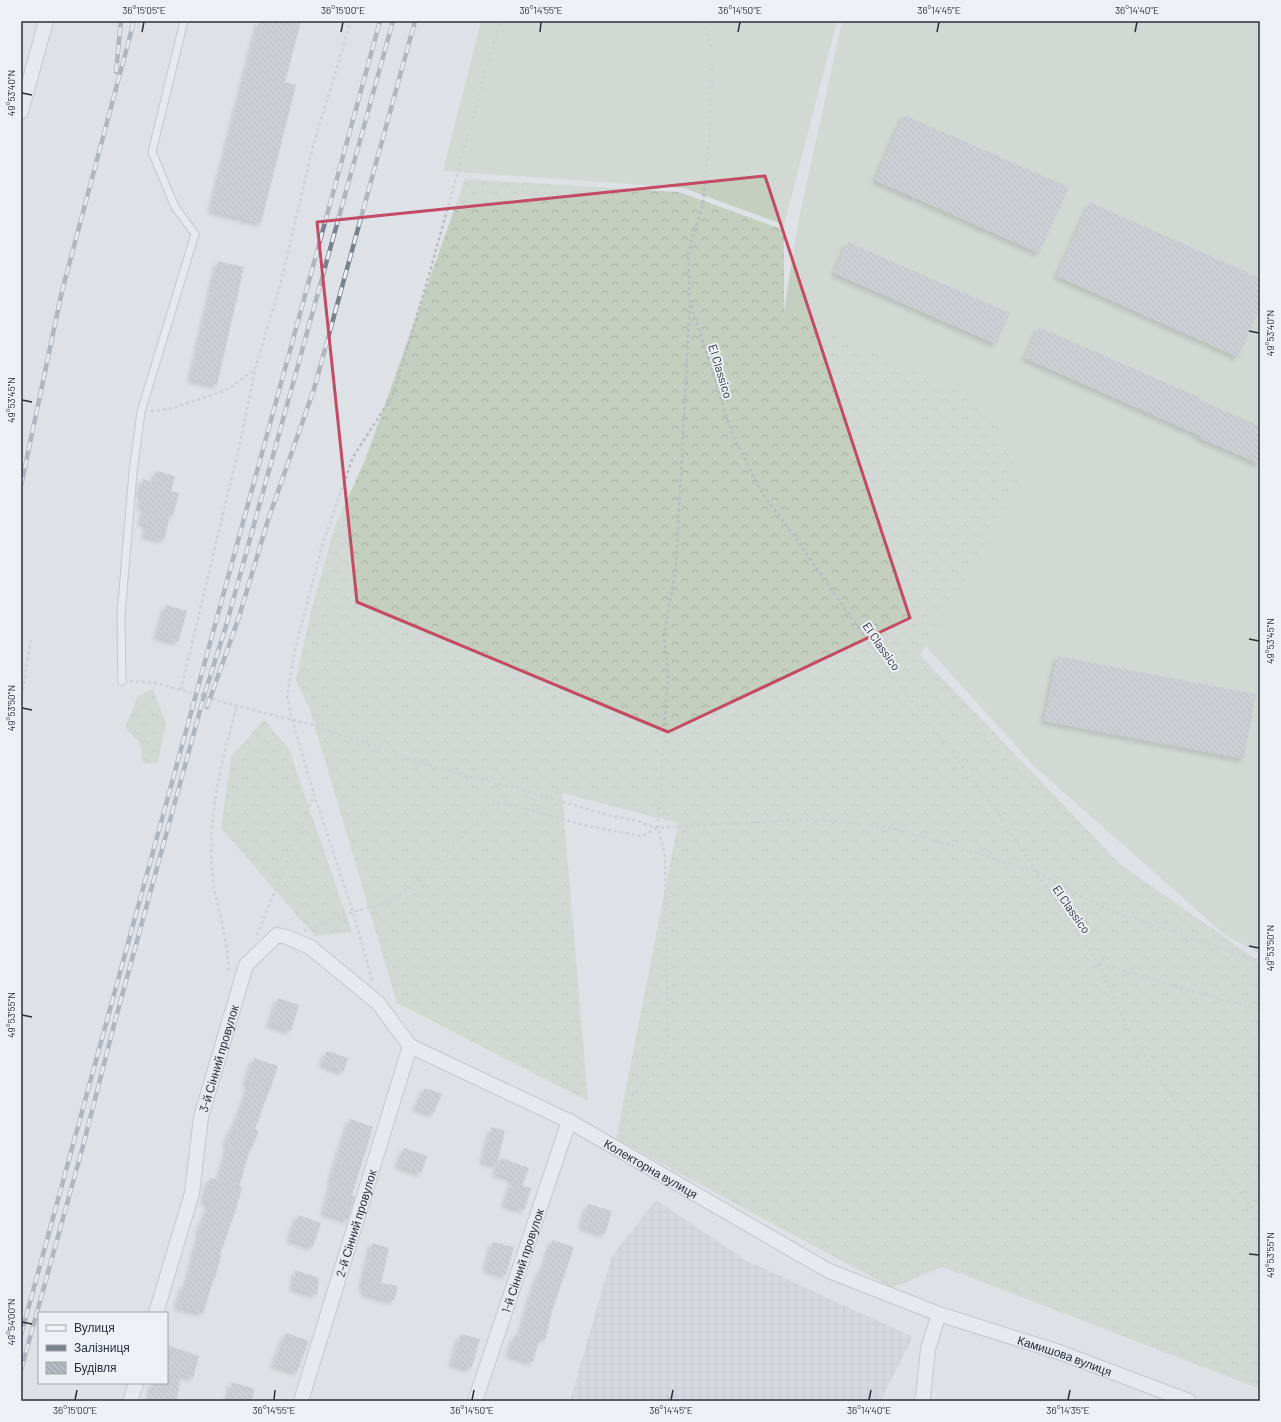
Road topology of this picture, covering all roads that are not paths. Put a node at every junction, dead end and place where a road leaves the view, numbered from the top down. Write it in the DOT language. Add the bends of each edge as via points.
graph roads {
  1 [pos="46,21"];
  2 [pos="184,21"];
  3 [pos="21,112"];
  4 [pos="122,681"];
  5 [pos="378,1003"];
  6 [pos="410,1046"];
  7 [pos="569,1121"];
  8 [pos="156,1312"];
  9 [pos="939,1314"];
  10 [pos="136,1384"];
  11 [pos="130,1401"];
  12 [pos="301,1401"];
  13 [pos="475,1401"];
  14 [pos="921,1401"];
  15 [pos="1189,1401"];
  1 -- 3 [label="street"];
  2 -- 4 [label="lane" via="152,152 175,207 195,234 141,412 133,472 121,615"];
  5 -- 6 [label="street, Колекторна вулиця"];
  5 -- 8 [label="street, 3-й Сінний провулок" via="310,947 277,935 246,965 200,1117 192,1193"];
  6 -- 7 [label="street, Колекторна вулиця"];
  6 -- 12 [label="street, 2-й Сінний провулок"];
  7 -- 9 [label="street, Колекторна вулиця" via="829,1271"];
  7 -- 13 [label="street, 1-й Сінний провулок"];
  9 -- 14 [label="street" via="928,1349"];
  9 -- 15 [label="street, Камишова вулиця" via="1059,1352"];
  10 -- 11 [label="street"];
}
